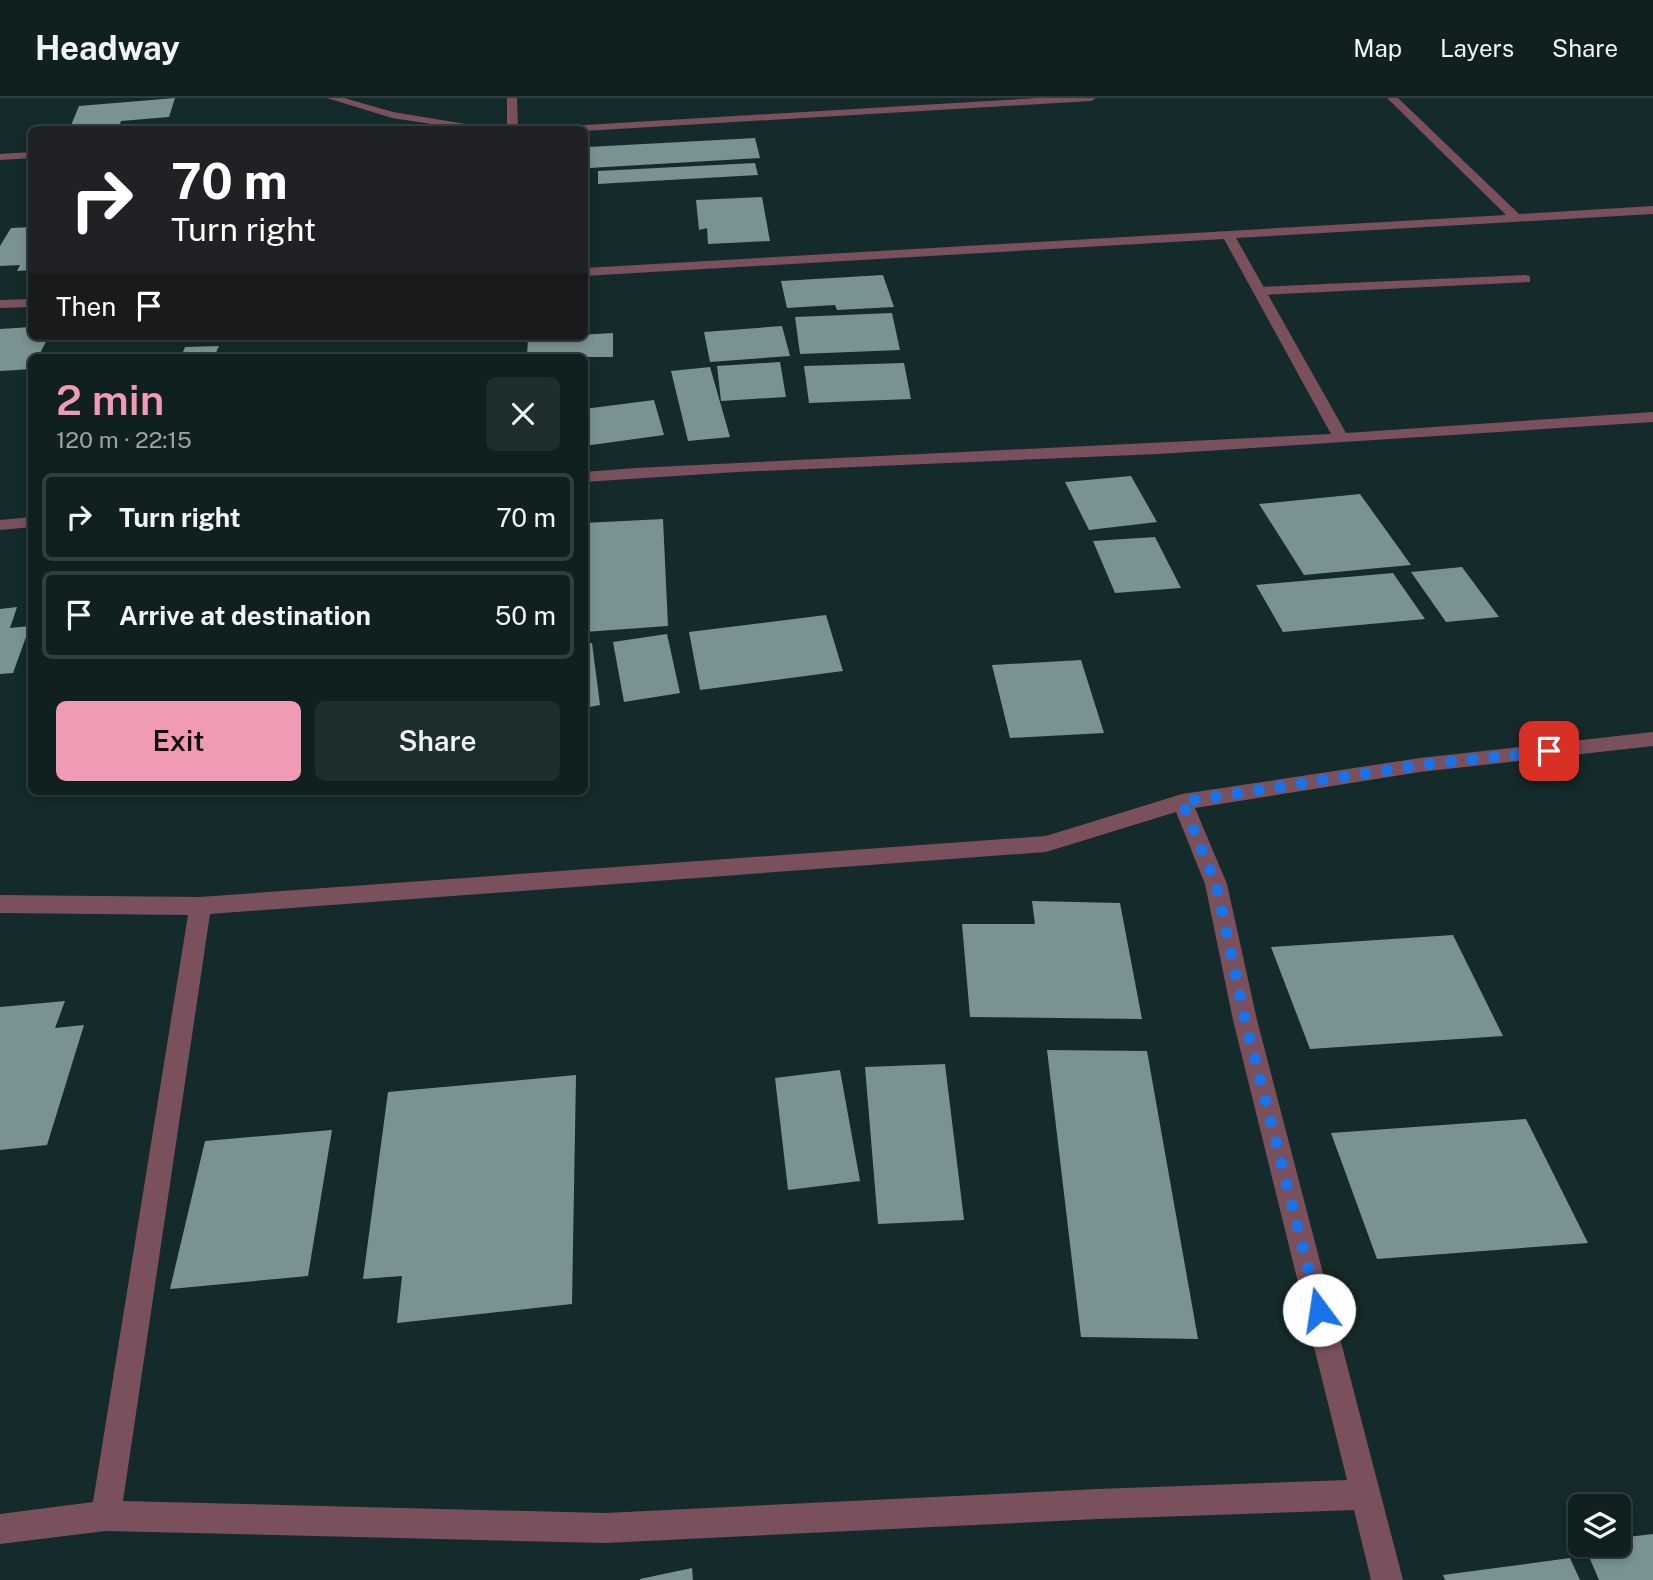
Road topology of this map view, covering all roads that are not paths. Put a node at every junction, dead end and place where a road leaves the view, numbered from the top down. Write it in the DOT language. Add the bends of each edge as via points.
graph roads {
  1 [pos="332,98"];
  2 [pos="512,98"];
  3 [pos="1091,98"];
  4 [pos="1392,98"];
  5 [pos="471,126"];
  6 [pos="513,126"];
  7 [pos="588,127"];
  8 [pos="28,155"];
  9 [pos="0,157"];
  10 [pos="1653,210"];
  11 [pos="1515,217"];
  12 [pos="1229,236"];
  13 [pos="588,272"];
  14 [pos="1525,279"];
  15 [pos="1260,291"];
  16 [pos="28,303"];
  17 [pos="0,304"];
  18 [pos="1653,417"];
  19 [pos="1341,438"];
  20 [pos="588,477"];
  21 [pos="28,522"];
  22 [pos="0,525"];
  23 [pos="1653,739"];
  24 [pos="1182,802"];
  25 [pos="0,904"];
  26 [pos="200,906"];
  27 [pos="1365,1495"];
  28 [pos="106,1516"];
  29 [pos="0,1529"];
  30 [pos="1387,1580"];
  1 -- 5 [label="street" via="392,114"];
  2 -- 6 [label="street"];
  3 -- 7 [label="street" via="800,111"];
  4 -- 11 [label="street"];
  8 -- 9 [label="street"];
  10 -- 11 [label="street"];
  11 -- 12 [label="street"];
  12 -- 13 [label="street"];
  12 -- 15 [label="street"];
  14 -- 15 [label="street"];
  15 -- 19 [label="street"];
  16 -- 17 [label="street"];
  18 -- 19 [label="street"];
  19 -- 20 [label="street" via="705,467"];
  21 -- 22 [label="street"];
  23 -- 24 [label="street" via="1420,765"];
  24 -- 26 [label="street" via="1045,844"];
  24 -- 27 [label="street" via="1216,884 1245,1020"];
  25 -- 26 [label="street"];
  26 -- 28 [label="street"];
  27 -- 28 [label="street" via="1098,1503 606,1528"];
  27 -- 30 [label="street"];
  28 -- 29 [label="street"];
}
